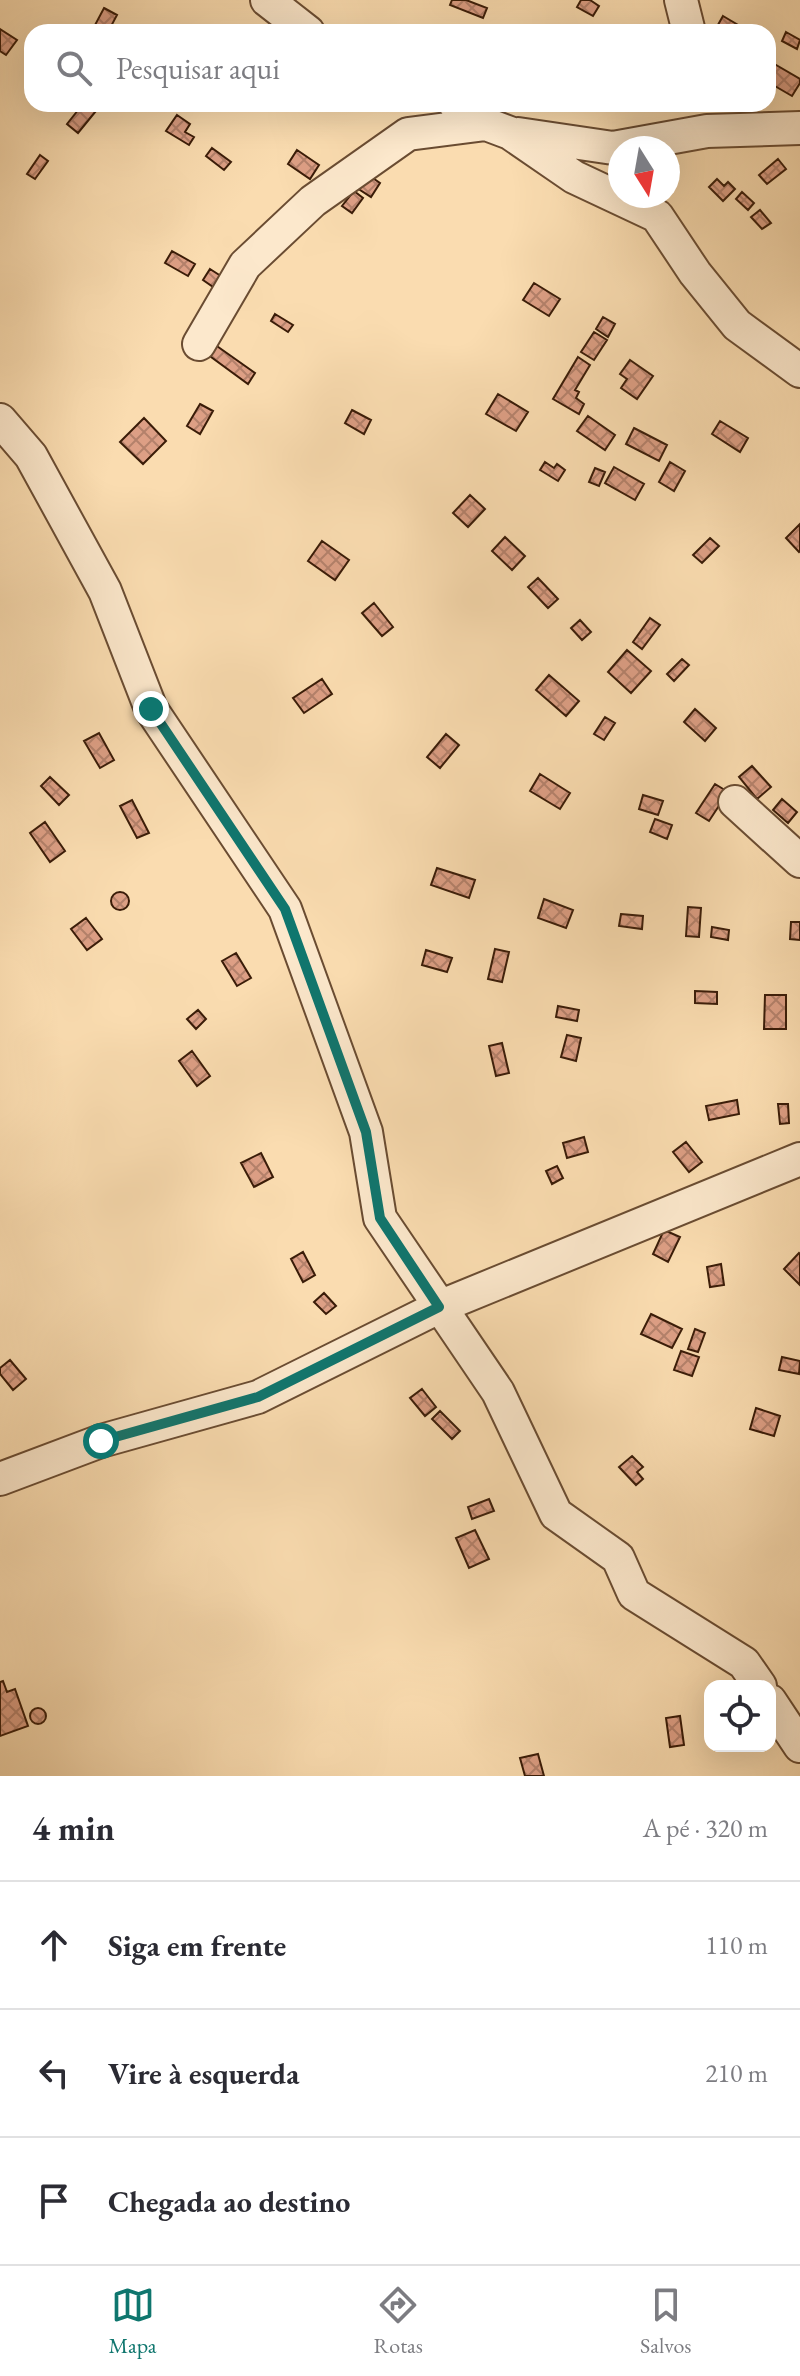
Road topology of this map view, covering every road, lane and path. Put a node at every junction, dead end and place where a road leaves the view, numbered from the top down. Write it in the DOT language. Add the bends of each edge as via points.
graph roads {
  1 [pos="267,0"];
  2 [pos="681,0"];
  3 [pos="298,24"];
  4 [pos="687,24"];
  5 [pos="469,112"];
  6 [pos="705,118"];
  7 [pos="498,128"];
  8 [pos="800,128"];
  9 [pos="199,344"];
  10 [pos="800,371"];
  11 [pos="0,420"];
  12 [pos="735,802"];
  13 [pos="800,861"];
  14 [pos="800,1159"];
  15 [pos="439,1307"];
  16 [pos="0,1479"];
  17 [pos="756,1680"];
  18 [pos="776,1710"];
  19 [pos="800,1746"];
  1 -- 3 [label="street"];
  2 -- 4 [label="street"];
  5 -- 7 [label="street"];
  6 -- 7 [label="street" via="613,148"];
  6 -- 8 [label="street"];
  7 -- 9 [label="street" via="408,134 313,201 245,265"];
  7 -- 10 [label="street" via="574,177 657,216 737,325"];
  11 -- 15 [label="street" via="31,456 105,591 151,709 285,909 366,1132 380,1218"];
  12 -- 13 [label="street"];
  14 -- 15 [label="street"];
  15 -- 16 [label="street" via="258,1397 101,1441"];
  15 -- 17 [label="street" via="498,1392 556,1514 618,1558 634,1594 744,1663"];
  18 -- 19 [label="street"];
}
